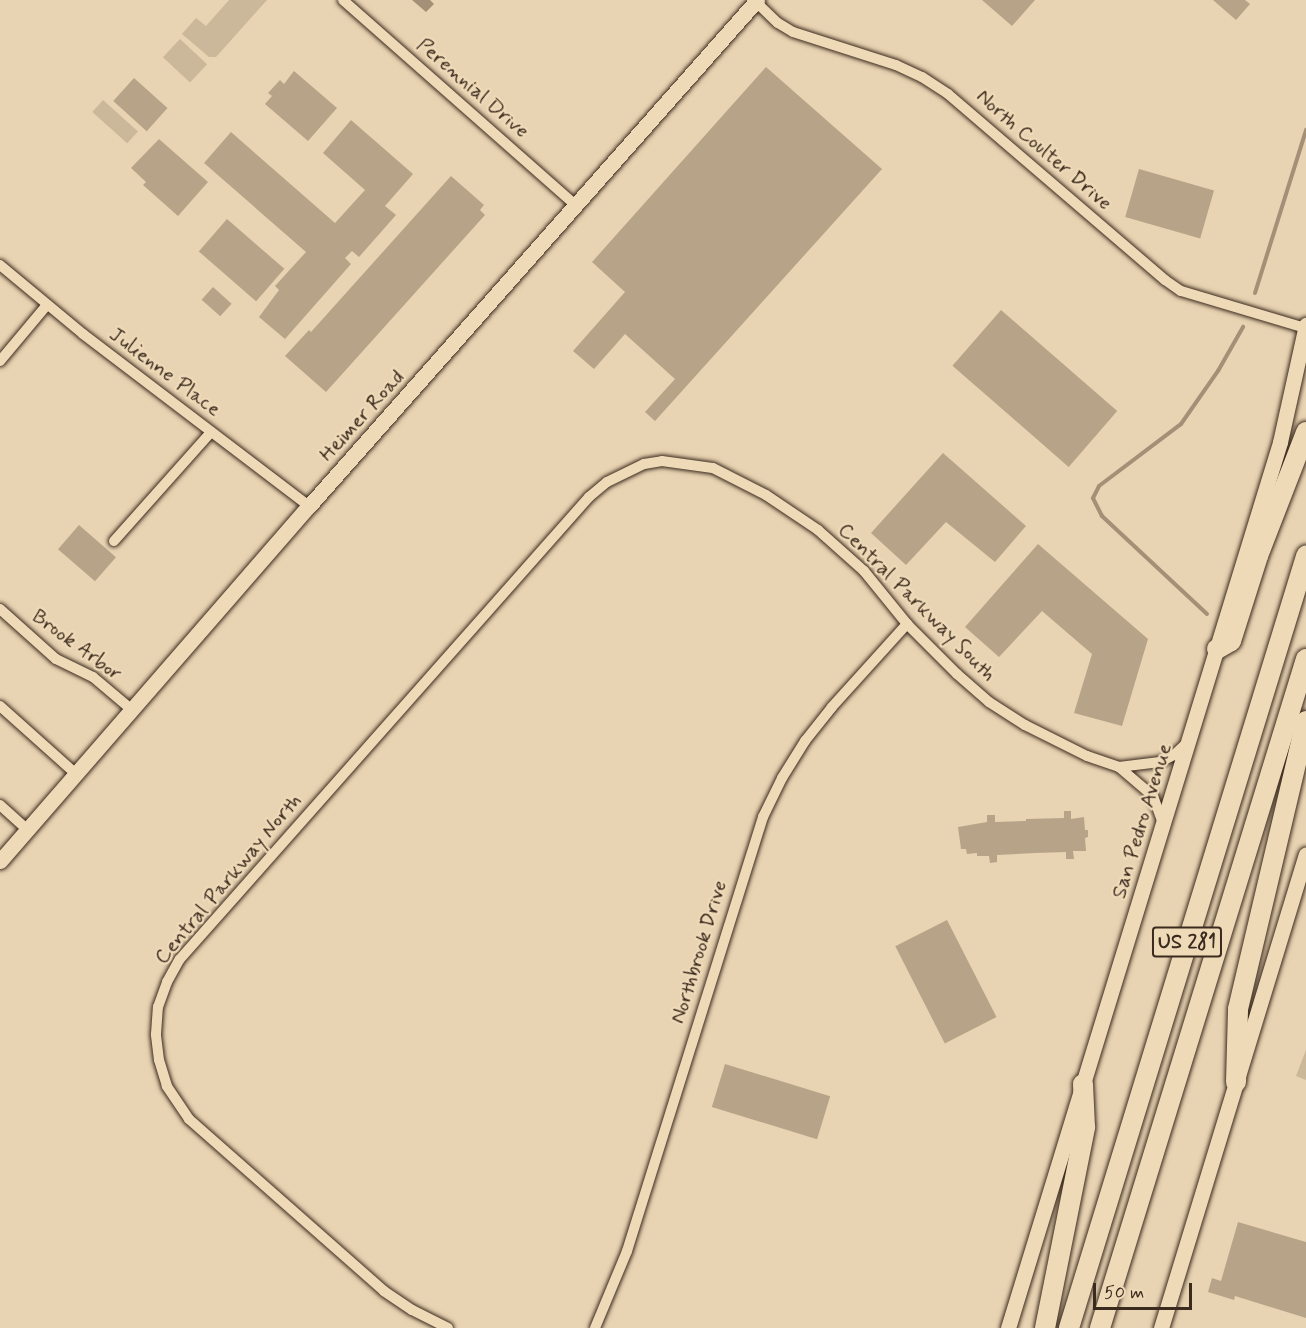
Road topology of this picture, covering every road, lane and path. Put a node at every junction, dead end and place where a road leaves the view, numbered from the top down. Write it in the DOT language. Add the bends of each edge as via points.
graph roads {
  1 [pos="343,0"];
  2 [pos="756,1"];
  3 [pos="577,206"];
  4 [pos="0,265"];
  5 [pos="47,305"];
  6 [pos="1306,327"];
  7 [pos="0,361"];
  8 [pos="211,432"];
  9 [pos="1306,432"];
  10 [pos="309,506"];
  11 [pos="114,541"];
  12 [pos="1306,556"];
  13 [pos="0,609"];
  14 [pos="907,624"];
  15 [pos="1218,649"];
  16 [pos="1306,659"];
  17 [pos="0,706"];
  18 [pos="132,710"];
  19 [pos="399,712"];
  20 [pos="1306,721"];
  21 [pos="1188,742"];
  22 [pos="1119,766"];
  23 [pos="76,774"];
  24 [pos="0,806"];
  25 [pos="1162,827"];
  26 [pos="28,830"];
  27 [pos="1306,855"];
  28 [pos="0,861"];
  29 [pos="1236,1082"];
  30 [pos="1083,1084"];
  31 [pos="448,1328"];
  32 [pos="595,1328"];
  33 [pos="1008,1328"];
  34 [pos="1046,1328"];
  35 [pos="1069,1328"];
  36 [pos="1100,1328"];
  37 [pos="1161,1328"];
  1 -- 3 [label="street, Perennial Drive"];
  2 -- 3 [label="main road, Heimer Road"];
  2 -- 6 [label="street, North Coulter Drive" via="793,32 896,65 948,94 1181,291"];
  3 -- 10 [label="main road, Heimer Road"];
  4 -- 5 [label="street, Julienne Place"];
  5 -- 7 [label="street"];
  5 -- 8 [label="street, Julienne Place"];
  6 -- 15 [label="main road, San Pedro Avenue" via="1286,419"];
  8 -- 10 [label="street, Julienne Place"];
  8 -- 11 [label="street"];
  9 -- 15 [label="highway" via="1258,556 1231,641"];
  10 -- 18 [label="main road, Heimer Road"];
  12 -- 35 [label="highway, US 281"];
  13 -- 18 [label="street, Brook Arbor" via="56,659 93,677"];
  14 -- 19 [label="street, Central Parkway South" via="864,571 818,530 766,495 713,468 674,461 644,464 608,482 589,497"];
  14 -- 22 [label="street, Central Parkway South" via="989,702 1054,741"];
  14 -- 32 [label="street, Northbrook Drive" via="805,741 763,817 627,1251"];
  15 -- 21 [label="main road, San Pedro Avenue"];
  16 -- 36 [label="highway, US 281"];
  17 -- 23 [label="street"];
  18 -- 23 [label="main road, Heimer Road"];
  19 -- 31 [label="street, Central Parkway North" via="180,959 160,1001 157,1047 167,1086 199,1128 384,1291"];
  20 -- 29 [label="highway" via="1239,1009"];
  21 -- 22 [label="street, Central Parkway South" via="1164,761"];
  21 -- 25 [label="main road, San Pedro Avenue"];
  22 -- 25 [label="street, Central Parkway South" via="1155,798"];
  23 -- 26 [label="main road, Heimer Road"];
  24 -- 26 [label="street"];
  25 -- 30 [label="main road, San Pedro Avenue"];
  26 -- 28 [label="main road, Heimer Road"];
  27 -- 29 [label="main road"];
  29 -- 37 [label="main road"];
  30 -- 33 [label="main road, San Pedro Avenue"];
  30 -- 34 [label="highway" via="1085,1127"];
}
